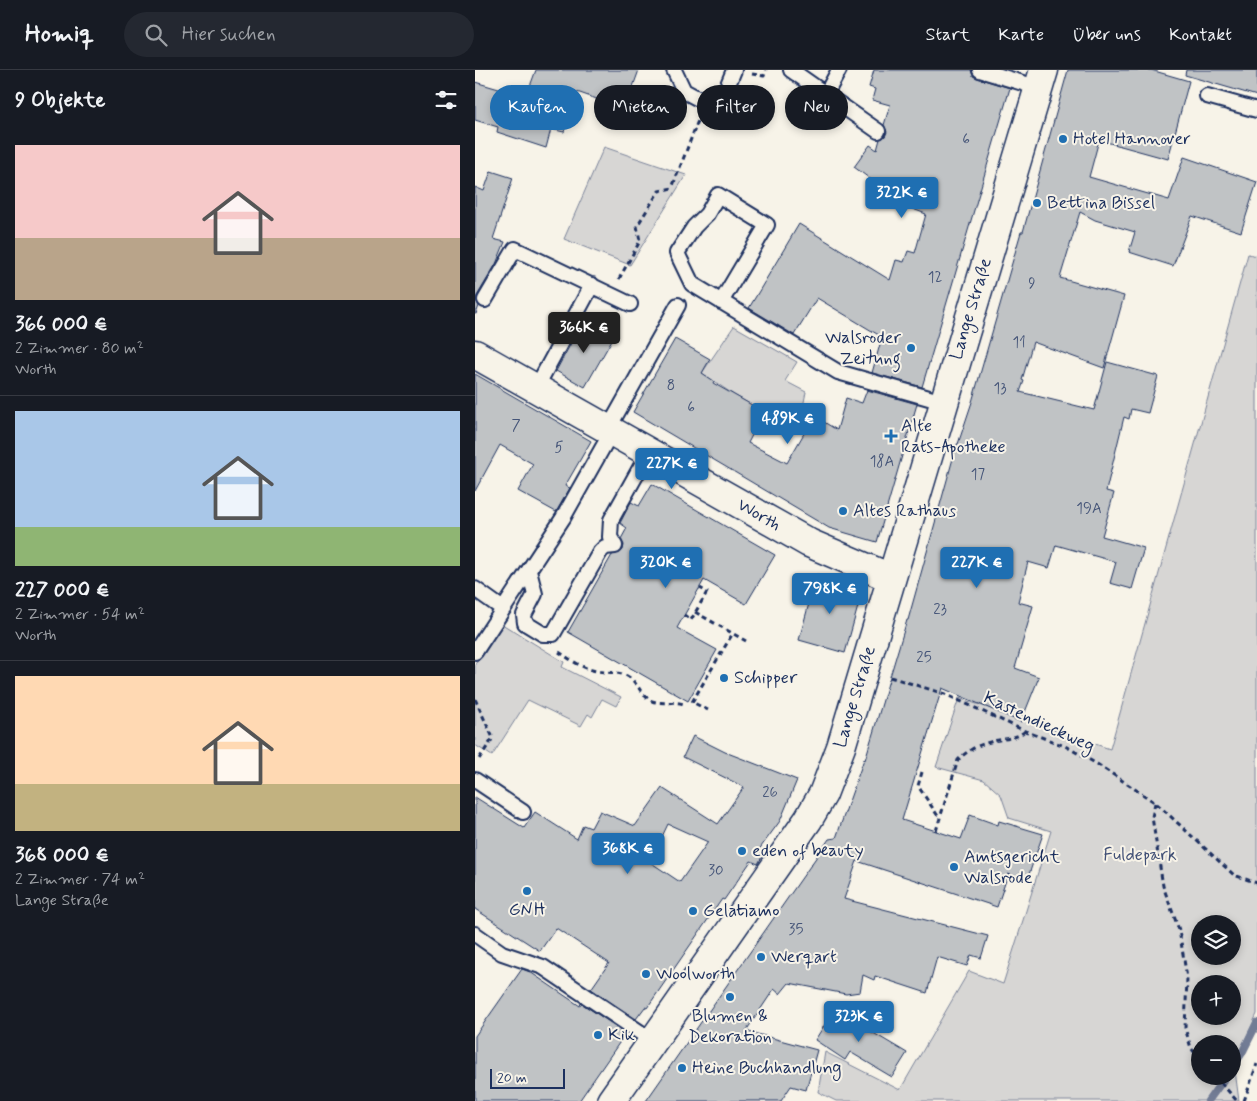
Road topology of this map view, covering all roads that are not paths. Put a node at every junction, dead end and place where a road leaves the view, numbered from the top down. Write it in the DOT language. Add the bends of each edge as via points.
graph roads {
  1 [pos="674,70"];
  2 [pos="734,70"];
  3 [pos="791,70"];
  4 [pos="839,70"];
  5 [pos="981,70"];
  6 [pos="1041,79"];
  7 [pos="813,85"];
  8 [pos="831,85"];
  9 [pos="1207,96"];
  10 [pos="848,110"];
  11 [pos="1257,110"];
  12 [pos="878,131"];
  13 [pos="593,285"];
  14 [pos="485,300"];
  15 [pos="721,302"];
  16 [pos="629,304"];
  17 [pos="678,305"];
  18 [pos="475,354"];
  19 [pos="536,388"];
  20 [pos="943,402"];
  21 [pos="610,430"];
  22 [pos="649,452"];
  23 [pos="529,571"];
  24 [pos="891,576"];
  25 [pos="475,589"];
  26 [pos="503,609"];
  27 [pos="475,652"];
  28 [pos="475,780"];
  29 [pos="523,812"];
  30 [pos="475,934"];
  31 [pos="653,1041"];
  32 [pos="611,1101"];
  1 -- 2 [label="lane" via="684,90 697,98 712,99 725,92"];
  3 -- 7 [label="lane"];
  4 -- 8 [label="lane"];
  5 -- 6 [label="lane"];
  6 -- 20 [label="main road, Lange Straße"];
  9 -- 11 [label="lane"];
  10 -- 12 [label="lane"];
  13 -- 14 [label="lane" via="515,249"];
  13 -- 16 [label="lane"];
  13 -- 19 [label="lane"];
  15 -- 15 [label="lane" via="691,284 677,253 718,195 767,226"];
  15 -- 20 [label="lane" via="838,372"];
  17 -- 21 [label="lane"];
  18 -- 19 [label="main road, Worth"];
  19 -- 21 [label="main road, Worth"];
  20 -- 24 [label="main road, Lange Straße"];
  21 -- 22 [label="main road, Worth"];
  21 -- 23 [label="lane" via="563,518"];
  22 -- 23 [label="lane" via="611,520 610,538 615,546 605,547 601,552 553,634 543,634 525,623 524,615 535,594"];
  22 -- 24 [label="main road, Worth" via="809,543"];
  23 -- 26 [label="lane"];
  24 -- 31 [label="main road, Lange Straße" via="841,747 823,794"];
  25 -- 26 [label="lane"];
  26 -- 27 [label="lane"];
  28 -- 29 [label="lane"];
  30 -- 31 [label="lane" via="502,953 543,967"];
  31 -- 32 [label="main road, Lange Straße"];
}
